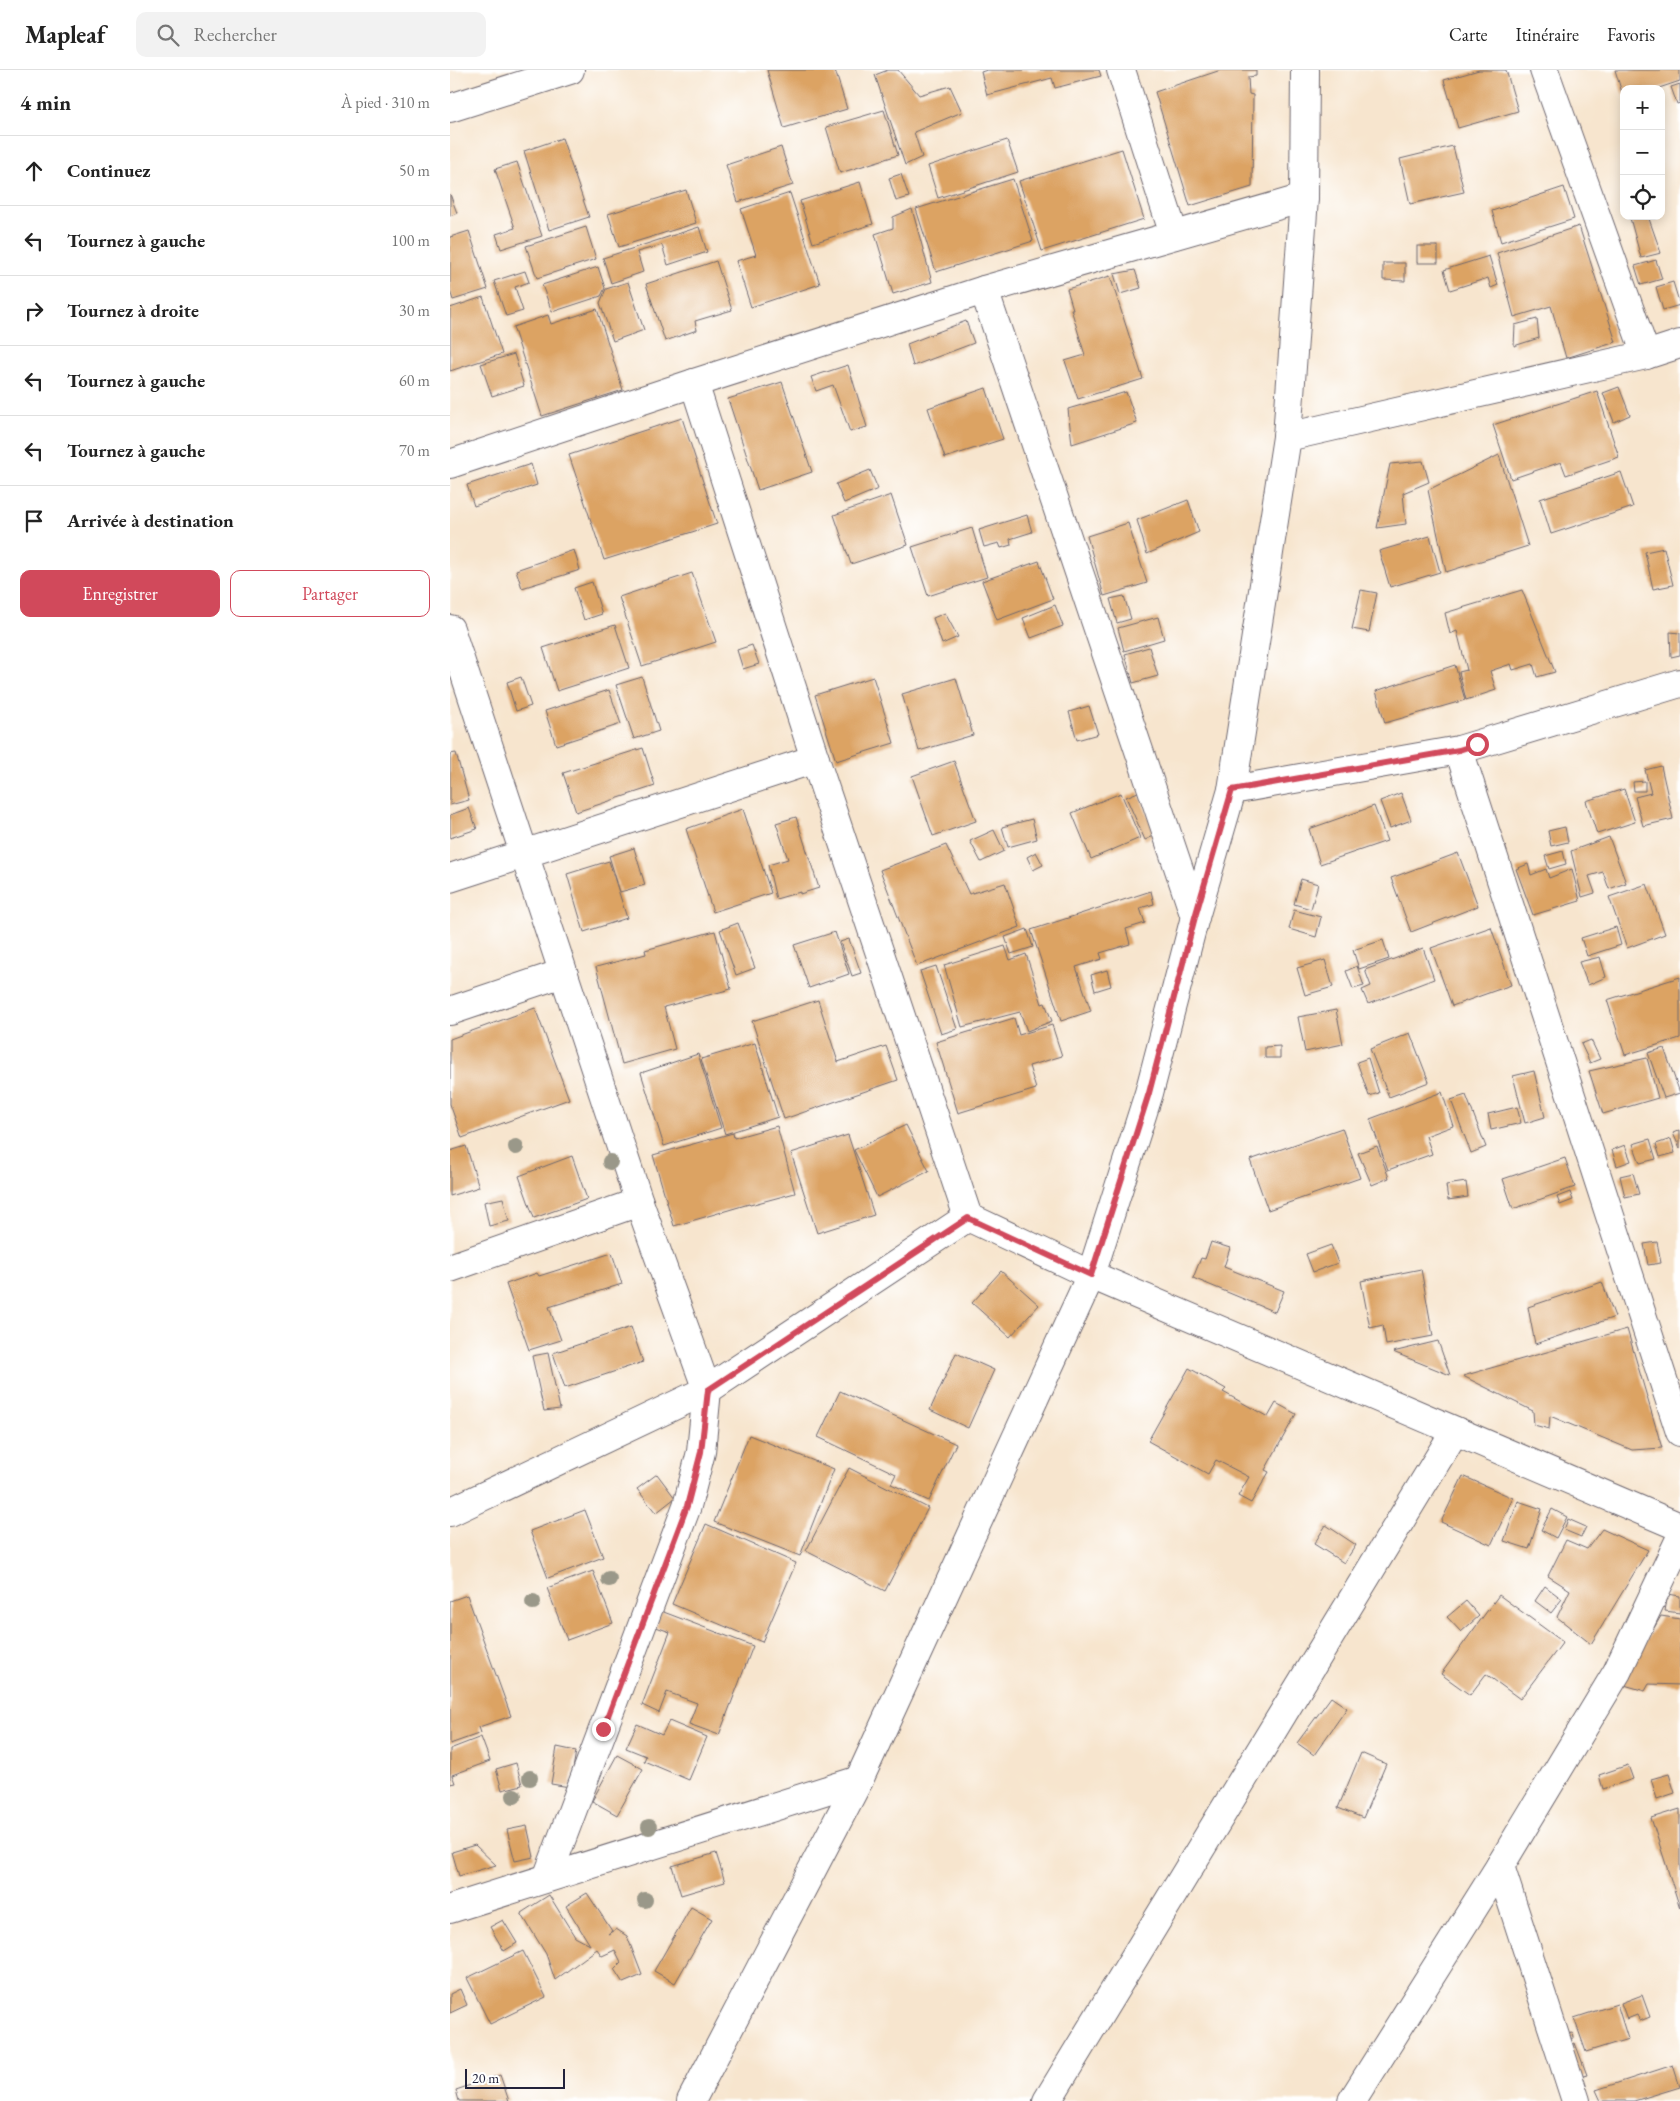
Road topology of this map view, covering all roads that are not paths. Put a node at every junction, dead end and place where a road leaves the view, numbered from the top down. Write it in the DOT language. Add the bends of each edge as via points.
graph roads {
  1 [pos="570,70"];
  2 [pos="1121,70"];
  3 [pos="1305,70"];
  4 [pos="1544,70"];
  5 [pos="450,108"];
  6 [pos="1304,198"];
  7 [pos="1174,235"];
  8 [pos="984,290"];
  9 [pos="1680,344"];
  10 [pos="1646,355"];
  11 [pos="694,383"];
  12 [pos="1287,437"];
  13 [pos="450,464"];
  14 [pos="450,629"];
  15 [pos="1680,683"];
  16 [pos="1459,750"];
  17 [pos="815,759"];
  18 [pos="1232,790"];
  19 [pos="524,855"];
  20 [pos="450,878"];
  21 [pos="1195,917"];
  22 [pos="563,973"];
  23 [pos="450,1011"];
  24 [pos="639,1202"];
  25 [pos="968,1218"];
  26 [pos="450,1268"];
  27 [pos="1091,1275"];
  28 [pos="708,1390"];
  29 [pos="1455,1431"];
  30 [pos="1680,1432"];
  31 [pos="450,1512"];
  32 [pos="1680,1527"];
  33 [pos="1680,1539"];
  34 [pos="859,1780"];
  35 [pos="1500,1866"];
  36 [pos="547,1878"];
  37 [pos="450,1908"];
  38 [pos="692,2101"];
  39 [pos="1047,2101"];
  40 [pos="1352,2101"];
  41 [pos="1576,2101"];
  1 -- 5 [label="street"];
  2 -- 7 [label="street"];
  3 -- 6 [label="street"];
  4 -- 10 [label="street"];
  6 -- 7 [label="street"];
  6 -- 12 [label="street"];
  7 -- 8 [label="street"];
  8 -- 11 [label="street"];
  8 -- 21 [label="street"];
  9 -- 10 [label="street"];
  10 -- 12 [label="street"];
  11 -- 13 [label="street"];
  11 -- 17 [label="street"];
  12 -- 18 [label="street"];
  14 -- 19 [label="street"];
  15 -- 16 [label="street"];
  16 -- 18 [label="street"];
  16 -- 30 [label="street"];
  17 -- 19 [label="street"];
  17 -- 25 [label="street"];
  18 -- 21 [label="street"];
  19 -- 20 [label="street"];
  19 -- 22 [label="street"];
  21 -- 27 [label="street" via="1149,1093"];
  22 -- 23 [label="street"];
  22 -- 24 [label="street"];
  24 -- 26 [label="street"];
  24 -- 28 [label="street"];
  25 -- 27 [label="street"];
  25 -- 28 [label="street"];
  27 -- 29 [label="street"];
  27 -- 34 [label="street"];
  28 -- 31 [label="street"];
  28 -- 36 [label="street" via="701,1452 687,1506"];
  29 -- 32 [label="street"];
  29 -- 39 [label="street"];
  33 -- 35 [label="street" via="1617,1672"];
  34 -- 36 [label="street"];
  34 -- 38 [label="street"];
  35 -- 40 [label="street"];
  35 -- 41 [label="street"];
  36 -- 37 [label="street"];
}
